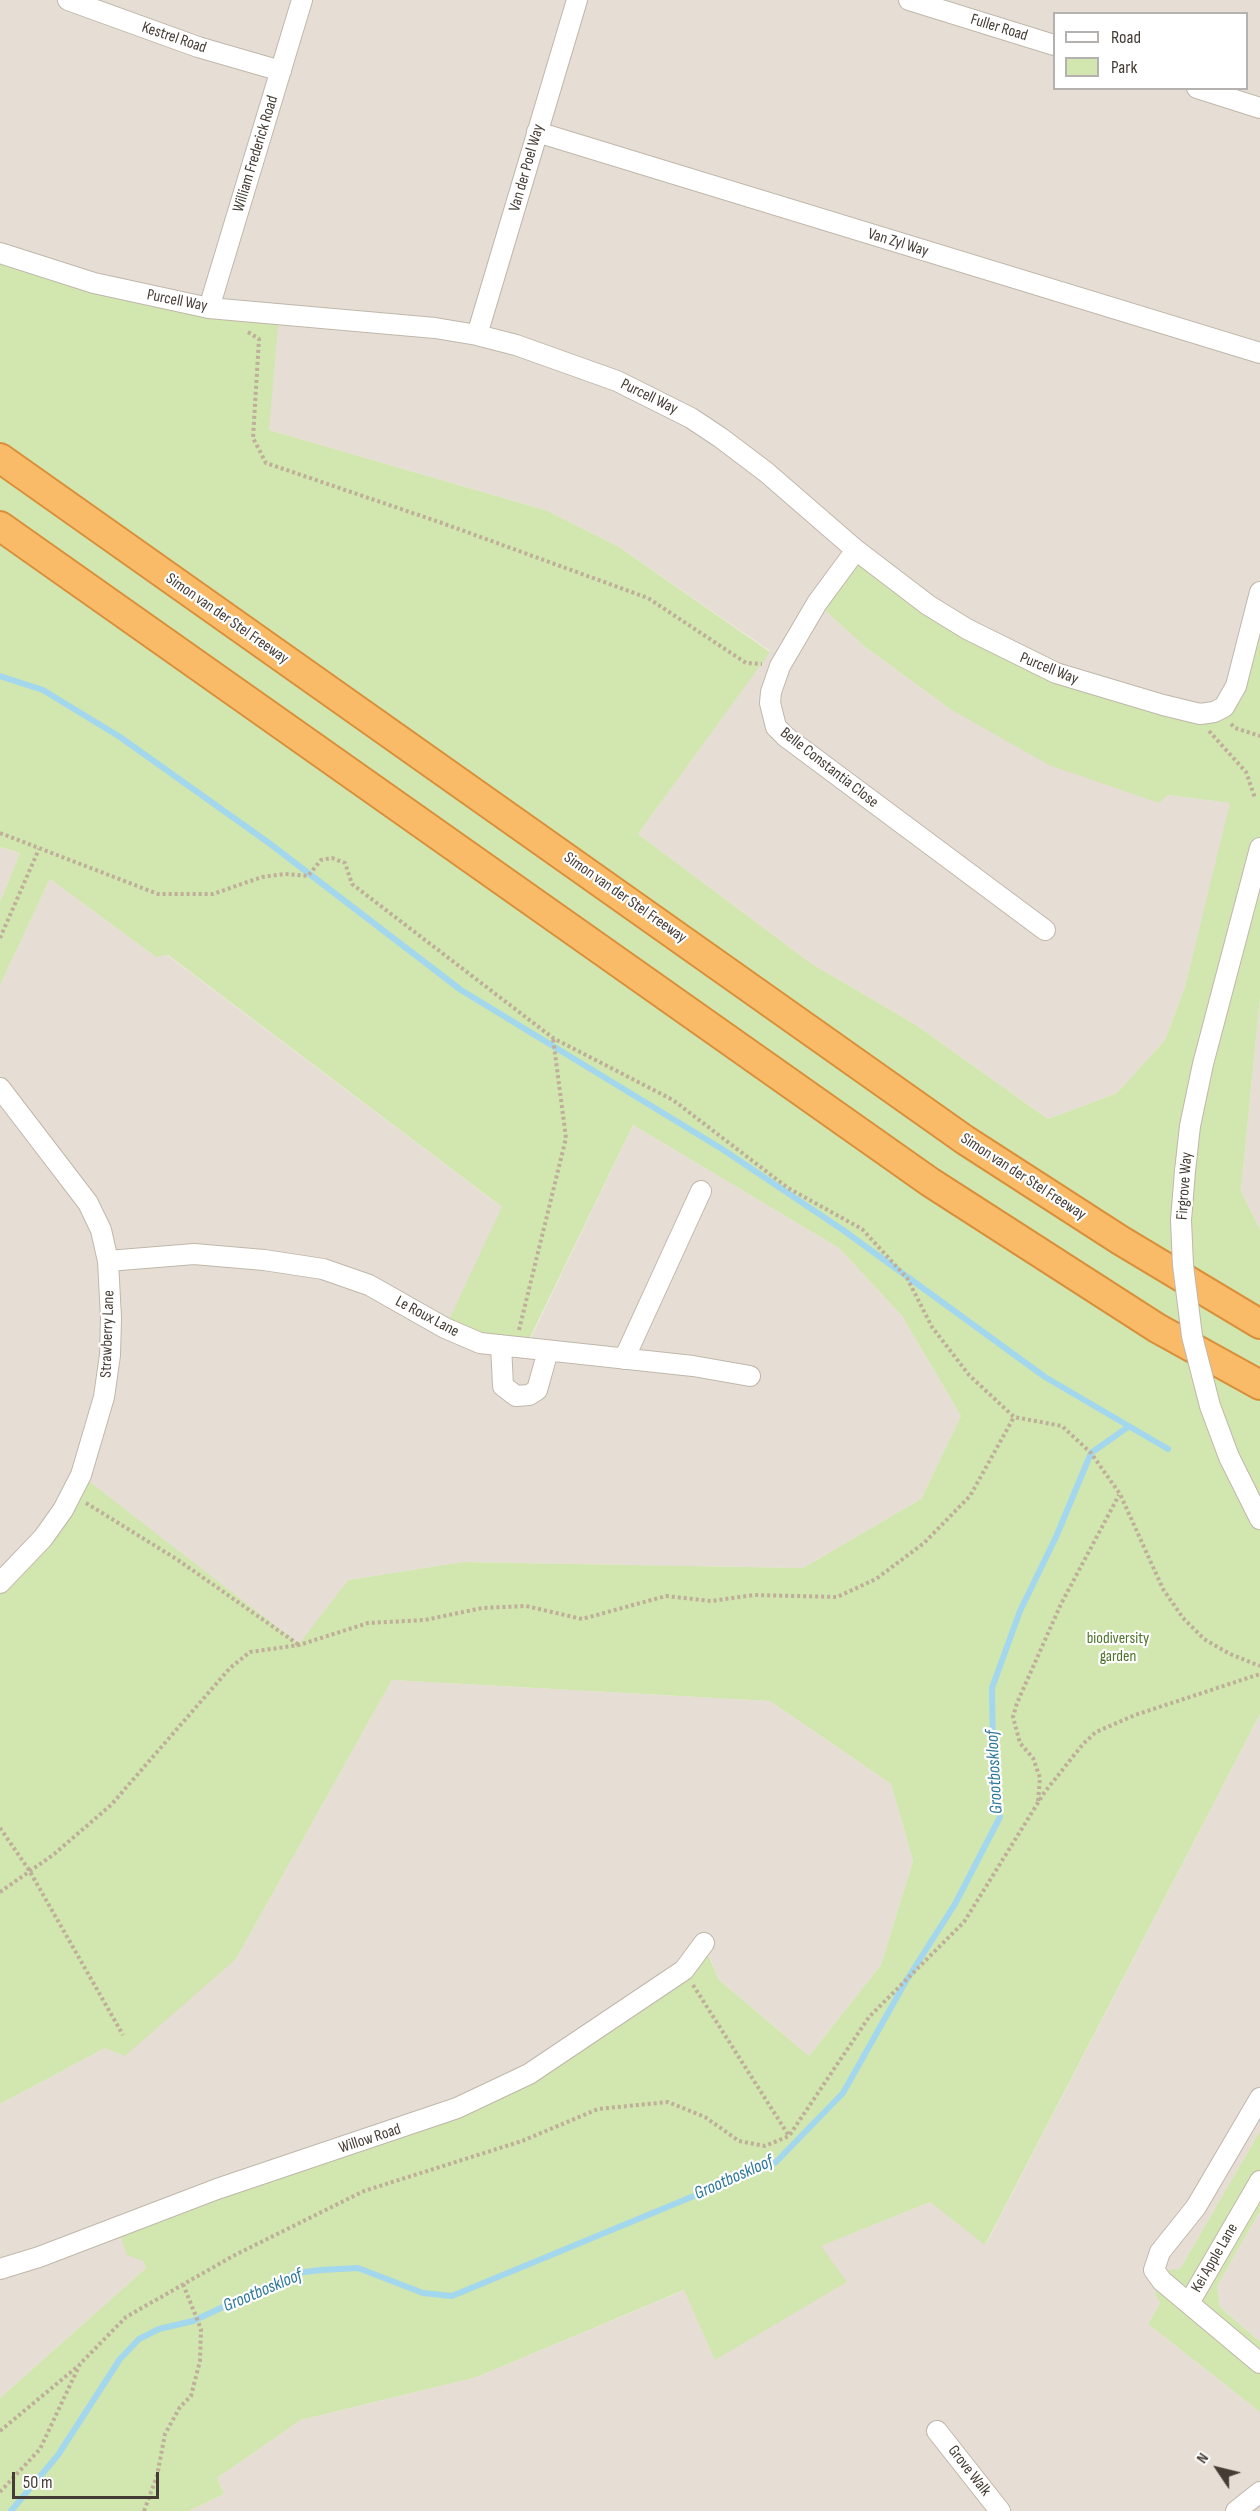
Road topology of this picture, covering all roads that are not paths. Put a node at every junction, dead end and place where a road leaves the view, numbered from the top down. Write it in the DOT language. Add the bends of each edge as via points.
graph roads {
  1 [pos="68,0"];
  2 [pos="302,0"];
  3 [pos="577,0"];
  4 [pos="909,0"];
  5 [pos="1053,45"];
  6 [pos="281,71"];
  7 [pos="1203,90"];
  8 [pos="1260,108"];
  9 [pos="537,132"];
  10 [pos="0,253"];
  11 [pos="209,308"];
  12 [pos="477,335"];
  13 [pos="1260,353"];
  14 [pos="0,458"];
  15 [pos="0,526"];
  16 [pos="856,550"];
  17 [pos="1260,592"];
  18 [pos="1260,848"];
  19 [pos="1045,930"];
  20 [pos="3,1097"];
  21 [pos="700,1191"];
  22 [pos="108,1262"];
  23 [pos="1260,1324"];
  24 [pos="508,1346"];
  25 [pos="548,1351"];
  26 [pos="624,1359"];
  27 [pos="750,1377"];
  28 [pos="1260,1385"];
  29 [pos="1260,1519"];
  30 [pos="0,1583"];
  31 [pos="704,1943"];
  32 [pos="1260,2098"];
  33 [pos="1260,2181"];
  34 [pos="0,2270"];
  35 [pos="1189,2303"];
  36 [pos="1260,2363"];
  37 [pos="937,2431"];
  38 [pos="1260,2492"];
  39 [pos="1000,2511"];
  40 [pos="1236,2511"];
  1 -- 6 [label="street, Kestrel Road" via="198,47"];
  2 -- 6 [label="street, William Frederick Road"];
  3 -- 9 [label="street, Van der Poel Way"];
  4 -- 5 [label="street, Fuller Road"];
  6 -- 11 [label="street, William Frederick Road"];
  7 -- 8 [label="street"];
  9 -- 12 [label="street, Van der Poel Way"];
  9 -- 13 [label="street, Van Zyl Way"];
  10 -- 11 [label="street, Purcell Way" via="94,284"];
  11 -- 12 [label="street, Purcell Way"];
  12 -- 16 [label="street, Purcell Way" via="617,381 691,418 766,472"];
  14 -- 23 [label="highway, Simon van der Stel Freeway" via="965,1140"];
  15 -- 28 [label="highway" via="930,1182 1157,1328"];
  16 -- 17 [label="street, Purcell Way" via="928,604 1004,650 1099,688 1200,714 1224,707 1236,686"];
  16 -- 19 [label="street, Belle Constantia Close" via="817,603 780,666 770,703 776,727"];
  18 -- 29 [label="street, Firgrove Way, bridge" via="1203,1064 1190,1126 1181,1220 1192,1336 1210,1406 1229,1457"];
  20 -- 22 [label="street, Strawberry Lane" via="88,1203 101,1230"];
  21 -- 26 [label="street"];
  22 -- 24 [label="street, Le Roux Lane" via="194,1254 323,1269 369,1285 480,1343"];
  22 -- 30 [label="street, Strawberry Lane" via="110,1355 92,1445 63,1510 43,1538"];
  24 -- 25 [label="street, Le Roux Lane"];
  24 -- 25 [label="street" via="503,1386 516,1396 537,1390"];
  25 -- 26 [label="street, Le Roux Lane"];
  26 -- 27 [label="street, Le Roux Lane"];
  31 -- 34 [label="street, Willow Road" via="684,1970 528,2074 458,2108 217,2189"];
  32 -- 35 [label="street" via="1196,2207 1154,2261 1156,2276"];
  33 -- 35 [label="street, Kei Apple Lane"];
  35 -- 36 [label="street"];
  37 -- 39 [label="street, Grove Walk"];
  38 -- 40 [label="street"];
}
